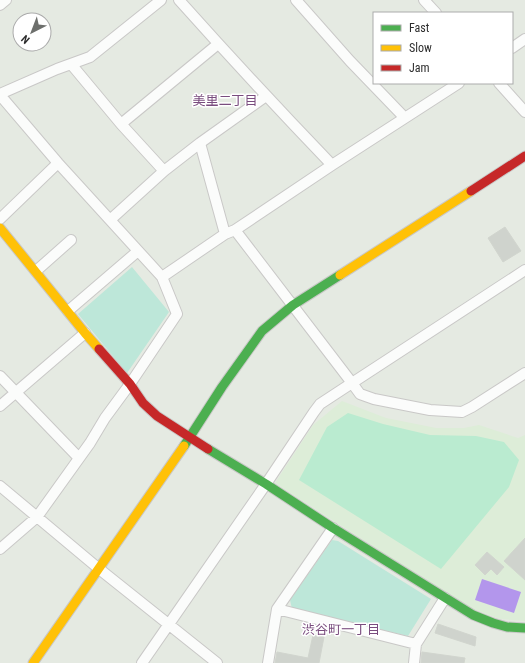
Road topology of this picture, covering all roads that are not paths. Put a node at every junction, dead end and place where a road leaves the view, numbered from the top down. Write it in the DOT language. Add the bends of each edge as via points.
graph roads {
  1 [pos="6,0"];
  2 [pos="161,0"];
  3 [pos="179,0"];
  4 [pos="296,0"];
  5 [pos="424,0"];
  6 [pos="0,5"];
  7 [pos="435,12"];
  8 [pos="525,39"];
  9 [pos="218,44"];
  10 [pos="513,47"];
  11 [pos="71,64"];
  12 [pos="457,84"];
  13 [pos="500,84"];
  14 [pos="0,95"];
  15 [pos="266,96"];
  16 [pos="525,112"];
  17 [pos="404,117"];
  18 [pos="121,124"];
  19 [pos="200,143"];
  20 [pos="525,156"];
  21 [pos="58,163"];
  22 [pos="332,164"];
  23 [pos="164,171"];
  24 [pos="0,219"];
  25 [pos="110,220"];
  26 [pos="0,228"];
  27 [pos="230,232"];
  28 [pos="71,240"];
  29 [pos="138,251"];
  30 [pos="525,270"];
  31 [pos="36,271"];
  32 [pos="162,278"];
  33 [pos="293,305"];
  34 [pos="68,311"];
  35 [pos="85,333"];
  36 [pos="525,373"];
  37 [pos="0,376"];
  38 [pos="352,383"];
  39 [pos="130,384"];
  40 [pos="15,393"];
  41 [pos="0,406"];
  42 [pos="190,438"];
  43 [pos="79,458"];
  44 [pos="266,484"];
  45 [pos="0,486"];
  46 [pos="37,517"];
  47 [pos="333,528"];
  48 [pos="0,549"];
  49 [pos="98,568"];
  50 [pos="445,598"];
  51 [pos="277,609"];
  52 [pos="168,624"];
  53 [pos="525,628"];
  54 [pos="416,644"];
  55 [pos="33,663"];
  56 [pos="142,663"];
  57 [pos="217,663"];
  58 [pos="268,663"];
  59 [pos="414,663"];
  1 -- 6 [label="street"];
  2 -- 11 [label="street" via="90,57"];
  3 -- 9 [label="street"];
  4 -- 17 [label="street"];
  5 -- 7 [label="street"];
  8 -- 10 [label="street"];
  9 -- 15 [label="street"];
  9 -- 18 [label="street"];
  11 -- 14 [label="street"];
  11 -- 18 [label="street"];
  12 -- 17 [label="street"];
  13 -- 16 [label="street"];
  14 -- 21 [label="street"];
  15 -- 19 [label="street"];
  15 -- 22 [label="street"];
  17 -- 22 [label="street"];
  18 -- 23 [label="street"];
  19 -- 23 [label="street"];
  19 -- 27 [label="street"];
  20 -- 33 [label="street"];
  21 -- 24 [label="street"];
  21 -- 25 [label="street"];
  22 -- 27 [label="street"];
  23 -- 25 [label="street"];
  25 -- 29 [label="street"];
  26 -- 31 [label="street"];
  27 -- 32 [label="street"];
  27 -- 33 [label="street"];
  28 -- 31 [label="street"];
  29 -- 32 [label="street"];
  29 -- 34 [label="street"];
  30 -- 38 [label="street"];
  31 -- 34 [label="street"];
  32 -- 39 [label="street" via="177,314"];
  33 -- 38 [label="street"];
  33 -- 42 [label="street" via="262,331"];
  34 -- 35 [label="street"];
  35 -- 39 [label="street"];
  35 -- 40 [label="street"];
  36 -- 38 [label="street" via="462,412 430,410 374,399 360,394"];
  37 -- 40 [label="street"];
  38 -- 44 [label="street" via="320,404"];
  39 -- 42 [label="street" via="143,403 157,416"];
  39 -- 43 [label="street"];
  40 -- 41 [label="street"];
  40 -- 43 [label="street"];
  42 -- 44 [label="street"];
  42 -- 49 [label="street"];
  43 -- 46 [label="street"];
  44 -- 47 [label="street"];
  44 -- 52 [label="street"];
  45 -- 46 [label="street"];
  46 -- 48 [label="street"];
  46 -- 49 [label="street"];
  47 -- 50 [label="street"];
  47 -- 51 [label="street"];
  49 -- 52 [label="street"];
  49 -- 55 [label="street"];
  50 -- 53 [label="street" via="473,615 493,623"];
  50 -- 54 [label="street"];
  51 -- 54 [label="street"];
  51 -- 58 [label="street"];
  52 -- 56 [label="street"];
  52 -- 57 [label="street"];
  54 -- 59 [label="street"];
}
